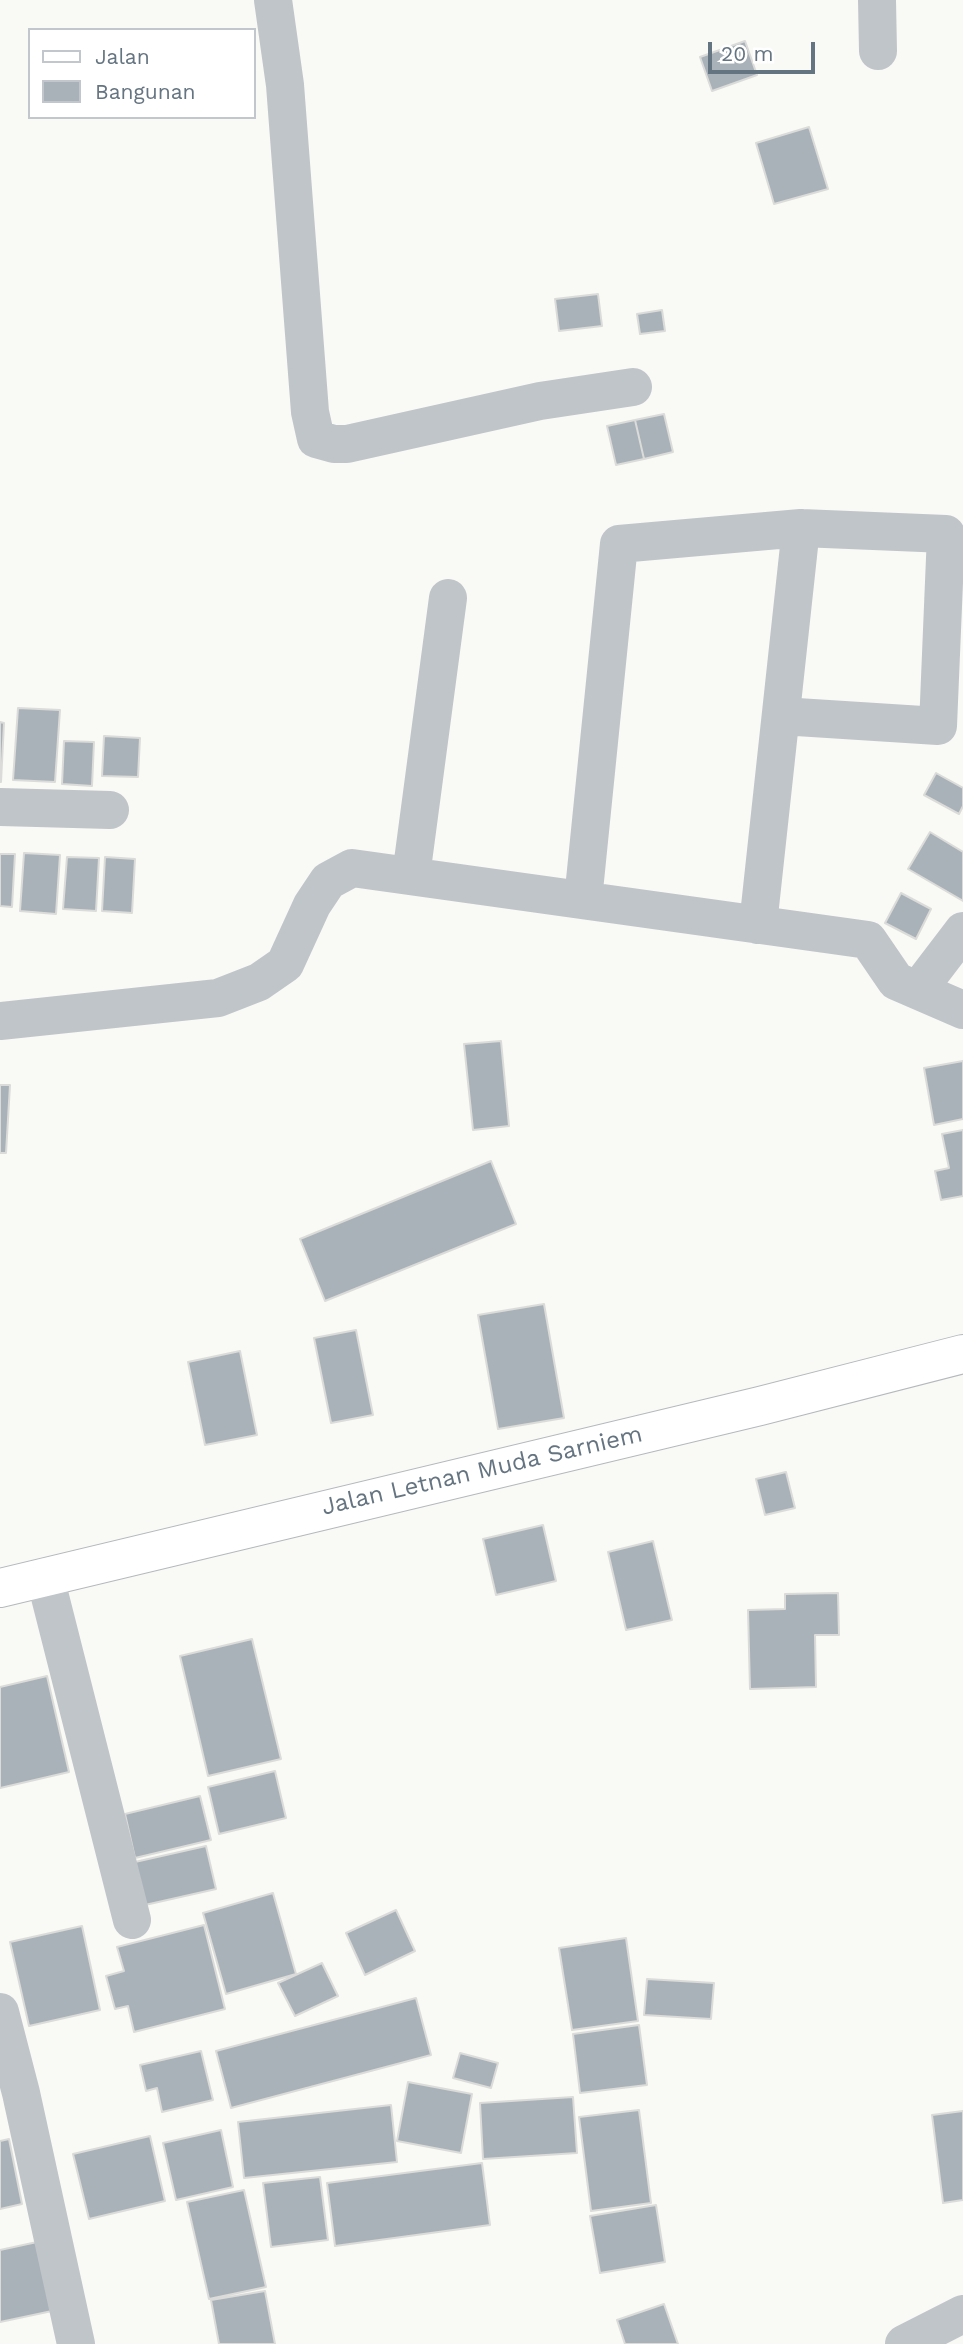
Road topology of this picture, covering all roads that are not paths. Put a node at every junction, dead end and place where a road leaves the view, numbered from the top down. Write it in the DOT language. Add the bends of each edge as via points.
graph roads {
  1 [pos="273,0"];
  2 [pos="877,0"];
  3 [pos="878,51"];
  4 [pos="632,387"];
  5 [pos="801,528"];
  6 [pos="448,598"];
  7 [pos="781,716"];
  8 [pos="0,807"];
  9 [pos="110,810"];
  10 [pos="411,876"];
  11 [pos="583,900"];
  12 [pos="758,925"];
  13 [pos="963,931"];
  14 [pos="918,990"];
  15 [pos="963,1010"];
  16 [pos="0,1021"];
  17 [pos="963,1354"];
  18 [pos="45,1577"];
  19 [pos="0,1588"];
  20 [pos="132,1920"];
  21 [pos="0,2012"];
  22 [pos="963,2314"];
  23 [pos="76,2344"];
  24 [pos="904,2344"];
  1 -- 4 [label="street" via="285,85 310,412 316,439 347,444 540,401"];
  2 -- 3 [label="street"];
  5 -- 7 [label="street"];
  5 -- 7 [label="street" via="946,534 938,726"];
  5 -- 11 [label="street" via="619,544"];
  6 -- 10 [label="street"];
  7 -- 12 [label="street"];
  8 -- 9 [label="street"];
  10 -- 11 [label="street"];
  10 -- 16 [label="street" via="352,868 328,881 285,964 259,982 218,998"];
  11 -- 12 [label="street"];
  12 -- 14 [label="street" via="868,940 896,981"];
  13 -- 14 [label="street"];
  14 -- 15 [label="street"];
  17 -- 18 [label="main road, Jalan Letnan Muda Sarniem"];
  18 -- 19 [label="main road, Jalan Letnan Muda Sarniem"];
  18 -- 20 [label="street"];
  21 -- 23 [label="street"];
  22 -- 24 [label="street"];
}
